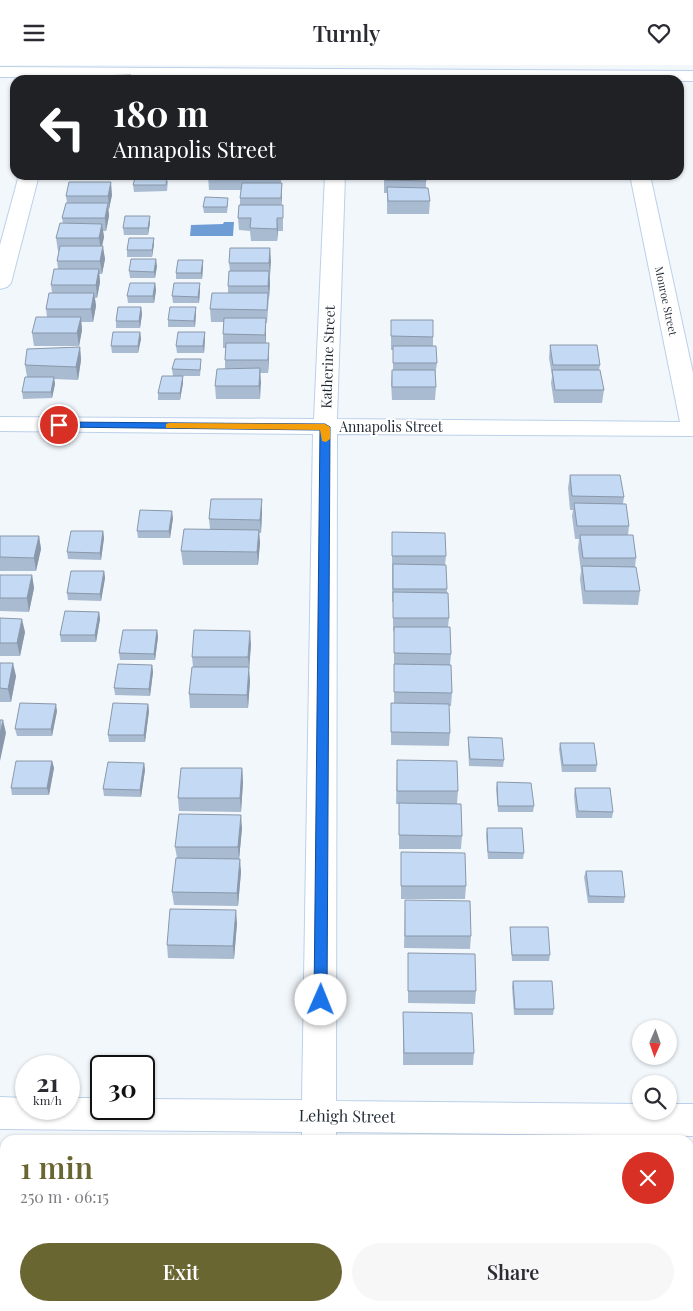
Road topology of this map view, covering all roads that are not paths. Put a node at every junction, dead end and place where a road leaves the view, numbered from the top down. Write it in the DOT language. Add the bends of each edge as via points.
graph roads {
  1 [pos="0,72"];
  2 [pos="56,73"];
  3 [pos="338,73"];
  4 [pos="615,74"];
  5 [pos="654,75"];
  6 [pos="28,180"];
  7 [pos="335,180"];
  8 [pos="641,180"];
  9 [pos="0,283"];
  10 [pos="0,424"];
  11 [pos="325,427"];
  12 [pos="693,427"];
  13 [pos="0,1113"];
  14 [pos="693,1120"];
  15 [pos="319,1128"];
  1 -- 2 [label="street"];
  2 -- 3 [label="street"];
  3 -- 4 [label="street"];
  4 -- 5 [label="street"];
  6 -- 9 [label="street"];
  7 -- 11 [label="street, Katherine Street"];
  8 -- 12 [label="street, Monroe Street"];
  10 -- 11 [label="street, Annapolis Street"];
  11 -- 12 [label="street, Annapolis Street"];
  11 -- 15 [label="street, Katherine Street"];
  13 -- 15 [label="street, Lehigh Street"];
  14 -- 15 [label="street, Lehigh Street"];
}
